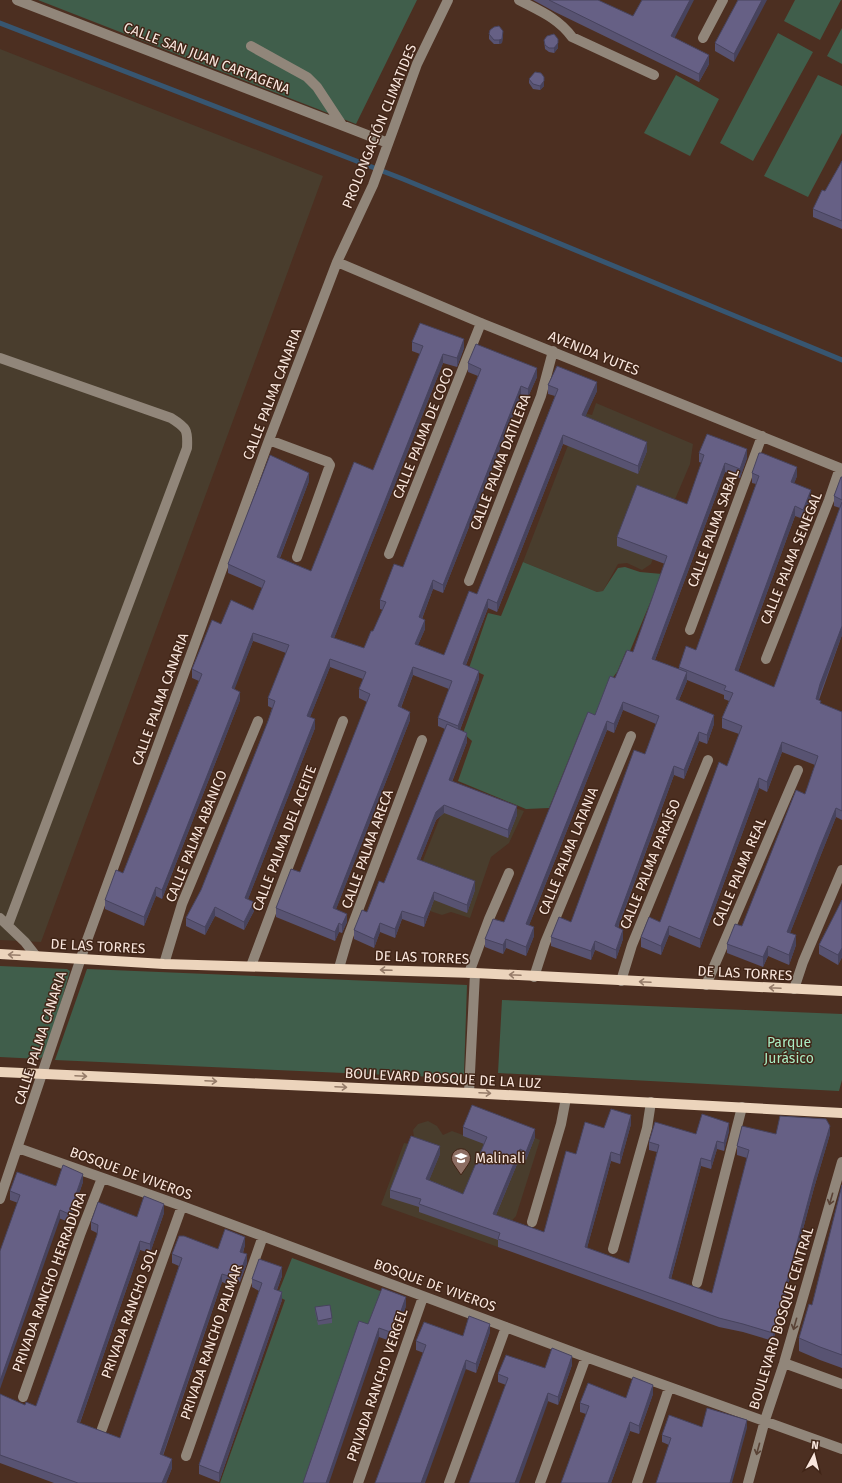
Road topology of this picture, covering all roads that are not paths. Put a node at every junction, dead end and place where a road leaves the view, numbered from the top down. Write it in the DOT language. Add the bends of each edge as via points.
graph roads {
  1 [pos="17,0"];
  2 [pos="448,0"];
  3 [pos="519,0"];
  4 [pos="723,0"];
  5 [pos="703,38"];
  6 [pos="251,46"];
  7 [pos="654,75"];
  8 [pos="342,125"];
  9 [pos="388,143"];
  10 [pos="337,262"];
  11 [pos="481,323"];
  12 [pos="554,351"];
  13 [pos="0,358"];
  14 [pos="762,436"];
  15 [pos="269,440"];
  16 [pos="841,468"];
  17 [pos="389,554"];
  18 [pos="297,557"];
  19 [pos="469,581"];
  20 [pos="690,630"];
  21 [pos="766,659"];
  22 [pos="258,721"];
  23 [pos="342,721"];
  24 [pos="631,736"];
  25 [pos="422,740"];
  26 [pos="708,760"];
  27 [pos="798,770"];
  28 [pos="842,870"];
  29 [pos="509,874"];
  30 [pos="0,918"];
  31 [pos="4,925"];
  32 [pos="0,954"];
  33 [pos="36,956"];
  34 [pos="80,960"];
  35 [pos="164,964"];
  36 [pos="251,966"];
  37 [pos="339,968"];
  38 [pos="472,973"];
  39 [pos="534,977"];
  40 [pos="621,981"];
  41 [pos="706,985"];
  42 [pos="794,989"];
  43 [pos="842,991"];
  44 [pos="0,1072"];
  45 [pos="42,1074"];
  46 [pos="469,1093"];
  47 [pos="566,1098"];
  48 [pos="651,1102"];
  49 [pos="742,1108"];
  50 [pos="842,1113"];
  51 [pos="18,1148"];
  52 [pos="842,1162"];
  53 [pos="102,1178"];
  54 [pos="0,1199"];
  55 [pos="182,1206"];
  56 [pos="532,1222"];
  57 [pos="263,1236"];
  58 [pos="613,1249"];
  59 [pos="697,1283"];
  60 [pos="423,1296"];
  61 [pos="506,1327"];
  62 [pos="586,1357"];
  63 [pos="784,1363"];
  64 [pos="842,1384"];
  65 [pos="669,1388"];
  66 [pos="23,1397"];
  67 [pos="765,1420"];
  68 [pos="102,1429"];
  69 [pos="842,1449"];
  70 [pos="186,1456"];
  71 [pos="358,1483"];
  72 [pos="449,1483"];
  73 [pos="540,1483"];
  74 [pos="637,1483"];
  75 [pos="748,1483"];
  1 -- 8 [label="street, CALLE SAN JUAN CARTAGENA"];
  2 -- 9 [label="street, PROLONGACIÓN CLIMATIDES" via="417,64"];
  3 -- 7 [label="street" via="551,16 565,27 572,37"];
  4 -- 5 [label="street"];
  6 -- 8 [label="street" via="307,77 318,87"];
  8 -- 9 [label="street, CALLE SAN JUAN CARTAGENA"];
  9 -- 10 [label="street, PROLONGACIÓN CLIMATIDES" via="373,185"];
  10 -- 11 [label="street, AVENIDA YUTES"];
  10 -- 15 [label="street, CALLE PALMA CANARIA"];
  11 -- 12 [label="street, AVENIDA YUTES"];
  11 -- 17 [label="street, CALLE PALMA DE COCO"];
  12 -- 14 [label="street, AVENIDA YUTES"];
  12 -- 19 [label="street, CALLE PALMA DATILERA" via="541,396"];
  13 -- 31 [label="street" via="172,418 182,425 188,434 187,448"];
  14 -- 16 [label="street, AVENIDA YUTES"];
  14 -- 20 [label="street, CALLE PALMA SABAL"];
  15 -- 18 [label="street" via="328,462 330,465"];
  15 -- 34 [label="street, CALLE PALMA CANARIA"];
  16 -- 21 [label="street, CALLE PALMA SENEGAL"];
  22 -- 35 [label="street, CALLE PALMA ABANICO" via="182,904"];
  23 -- 36 [label="street, CALLE PALMA DEL ACEITE"];
  24 -- 39 [label="street, CALLE PALMA LATANIA" via="545,943"];
  25 -- 37 [label="street, CALLE PALMA ARECA" via="348,937"];
  26 -- 40 [label="street, CALLE PALMA PARAÍSO" via="632,945"];
  27 -- 41 [label="street, CALLE PALMA REAL"];
  28 -- 42 [label="street"];
  29 -- 38 [label="street" via="488,919"];
  30 -- 31 [label="street"];
  31 -- 33 [label="street"];
  33 -- 32 [label="main road, DE LAS TORRES, one-way"];
  33 -- 34 [label="main road, DE LAS TORRES"];
  34 -- 35 [label="main road, DE LAS TORRES"];
  34 -- 45 [label="street, CALLE PALMA CANARIA"];
  35 -- 36 [label="main road, DE LAS TORRES"];
  36 -- 37 [label="main road, DE LAS TORRES"];
  38 -- 37 [label="main road, DE LAS TORRES, one-way"];
  39 -- 38 [label="main road, DE LAS TORRES, one-way"];
  38 -- 46 [label="street"];
  39 -- 40 [label="main road, DE LAS TORRES"];
  41 -- 40 [label="main road, DE LAS TORRES, one-way"];
  42 -- 41 [label="main road, DE LAS TORRES, one-way"];
  42 -- 43 [label="main road, DE LAS TORRES"];
  44 -- 45 [label="main road, BOULEVARD BOSQUE DE LA LUZ"];
  45 -- 46 [label="main road, BOULEVARD BOSQUE DE LA LUZ, one-way"];
  45 -- 51 [label="street, CALLE PALMA CANARIA"];
  46 -- 47 [label="main road, BOULEVARD BOSQUE DE LA LUZ, one-way"];
  47 -- 48 [label="main road, BOULEVARD BOSQUE DE LA LUZ"];
  47 -- 56 [label="street" via="561,1124"];
  48 -- 49 [label="main road, BOULEVARD BOSQUE DE LA LUZ"];
  48 -- 58 [label="street" via="647,1128"];
  49 -- 50 [label="main road, BOULEVARD BOSQUE DE LA LUZ"];
  49 -- 59 [label="street"];
  51 -- 53 [label="street, BOSQUE DE VIVEROS"];
  51 -- 54 [label="street, CALLE PALMA CANARIA"];
  52 -- 63 [label="street, BOULEVARD BOSQUE CENTRAL, one-way"];
  53 -- 55 [label="street, BOSQUE DE VIVEROS"];
  53 -- 66 [label="street, PRIVADA RANCHO HERRADURA"];
  55 -- 57 [label="street, BOSQUE DE VIVEROS"];
  55 -- 68 [label="street, PRIVADA RANCHO SOL"];
  57 -- 60 [label="street, BOSQUE DE VIVEROS"];
  57 -- 70 [label="street, PRIVADA RANCHO PALMAR"];
  60 -- 61 [label="street, BOSQUE DE VIVEROS"];
  60 -- 71 [label="street, PRIVADA RANCHO VERGEL"];
  61 -- 62 [label="street, BOSQUE DE VIVEROS"];
  61 -- 72 [label="street"];
  62 -- 65 [label="street, BOSQUE DE VIVEROS"];
  62 -- 73 [label="street"];
  63 -- 64 [label="street"];
  63 -- 67 [label="street, BOULEVARD BOSQUE CENTRAL"];
  65 -- 67 [label="street, BOSQUE DE VIVEROS"];
  65 -- 74 [label="street"];
  67 -- 69 [label="street, BOSQUE DE VIVEROS"];
  67 -- 75 [label="street, BOULEVARD BOSQUE CENTRAL, one-way"];
}
